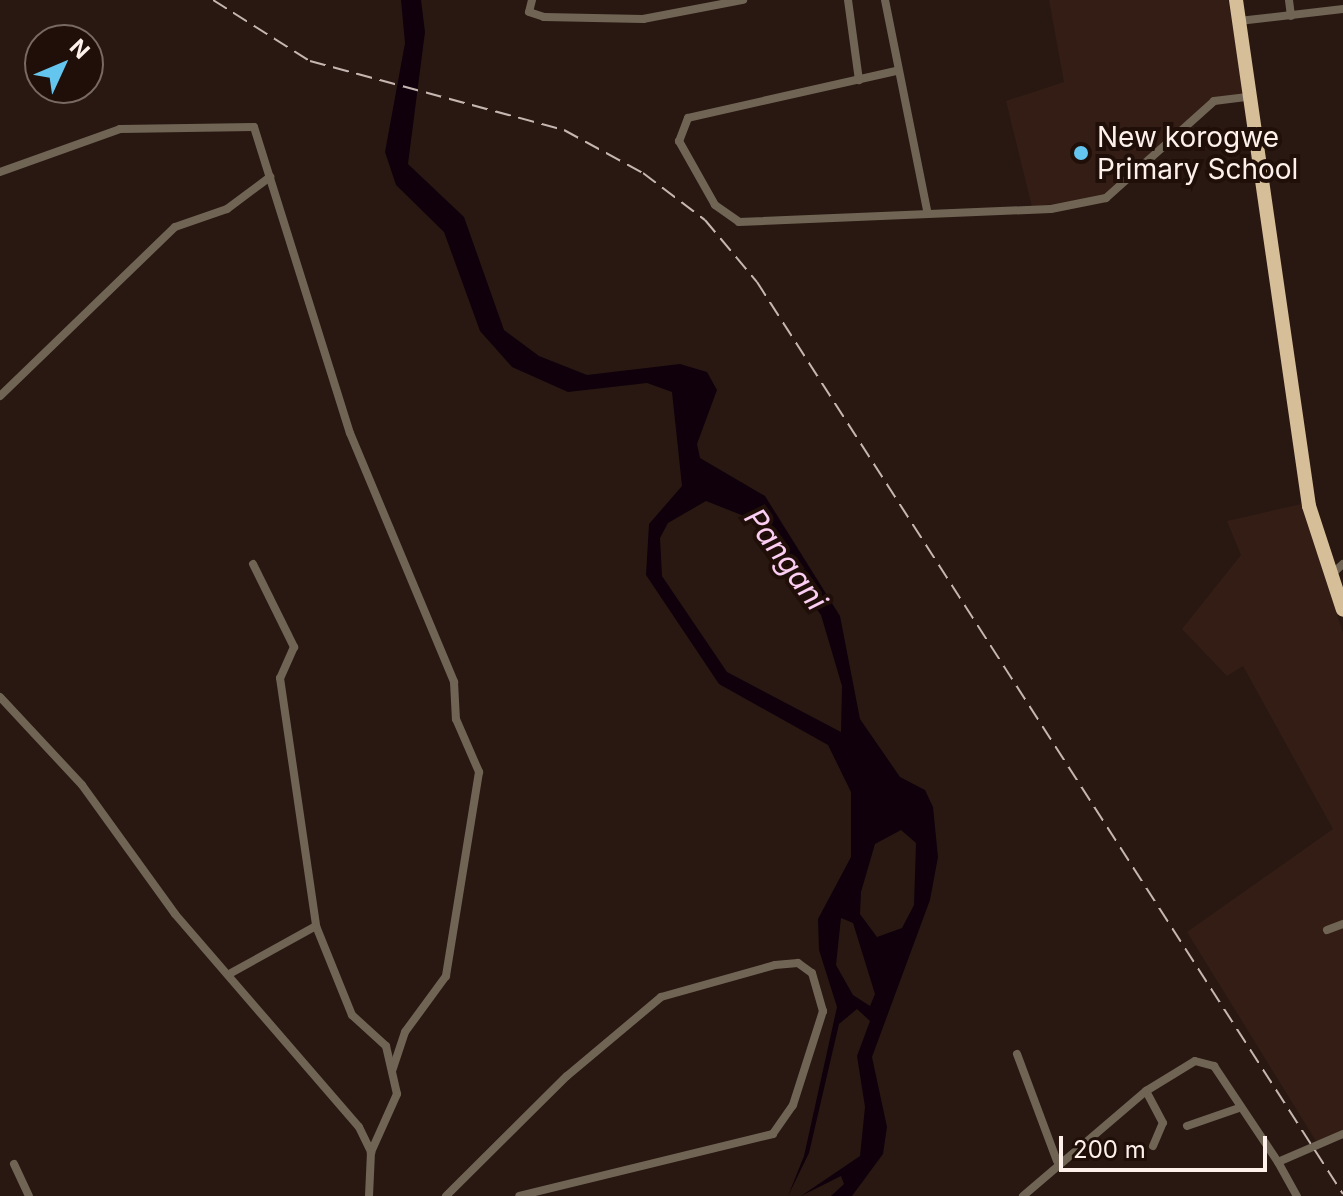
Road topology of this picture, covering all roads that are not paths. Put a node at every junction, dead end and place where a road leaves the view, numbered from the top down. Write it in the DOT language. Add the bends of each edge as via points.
graph roads {
  1 [pos="532,0"];
  2 [pos="743,0"];
  3 [pos="848,0"];
  4 [pos="885,0"];
  5 [pos="1236,0"];
  6 [pos="1289,0"];
  7 [pos="1343,9"];
  8 [pos="1291,16"];
  9 [pos="1239,21"];
  10 [pos="896,71"];
  11 [pos="859,80"];
  12 [pos="1252,96"];
  13 [pos="0,172"];
  14 [pos="270,177"];
  15 [pos="927,211"];
  16 [pos="0,396"];
  17 [pos="253,564"];
  18 [pos="1343,564"];
  19 [pos="1331,575"];
  20 [pos="1343,610"];
  21 [pos="0,697"];
  22 [pos="1343,924"];
  23 [pos="316,926"];
  24 [pos="1327,930"];
  25 [pos="231,973"];
  26 [pos="1017,1054"];
  27 [pos="392,1071"];
  28 [pos="1146,1091"];
  29 [pos="1239,1108"];
  30 [pos="1187,1126"];
  31 [pos="1343,1134"];
  32 [pos="1153,1146"];
  33 [pos="371,1152"];
  34 [pos="1057,1161"];
  35 [pos="1278,1162"];
  36 [pos="14,1164"];
  37 [pos="1021,1194"];
  38 [pos="29,1196"];
  39 [pos="369,1196"];
  40 [pos="446,1196"];
  41 [pos="519,1196"];
  42 [pos="1297,1196"];
  1 -- 2 [label="street" via="529,12 544,17 643,19"];
  3 -- 11 [label="street"];
  4 -- 10 [label="street"];
  5 -- 9 [label="highway"];
  6 -- 8 [label="street"];
  7 -- 8 [label="street"];
  8 -- 9 [label="street"];
  9 -- 12 [label="highway"];
  10 -- 11 [label="street"];
  10 -- 15 [label="street"];
  11 -- 15 [label="street" via="688,118 679,141 715,205 739,222"];
  12 -- 15 [label="street" via="1214,101 1106,198 1051,209"];
  12 -- 19 [label="highway" via="1309,506"];
  13 -- 14 [label="street" via="120,129 187,124 254,127"];
  14 -- 16 [label="street" via="227,209 175,227"];
  14 -- 27 [label="street" via="350,433 454,682 456,719 479,772 446,976 405,1032"];
  17 -- 23 [label="street" via="294,647 280,678"];
  18 -- 19 [label="street"];
  19 -- 20 [label="highway"];
  21 -- 25 [label="street" via="82,785 166,902"];
  22 -- 24 [label="street"];
  23 -- 25 [label="street"];
  23 -- 27 [label="street" via="352,1015 386,1046"];
  25 -- 33 [label="street" via="359,1127"];
  26 -- 34 [label="street"];
  27 -- 33 [label="street" via="397,1094"];
  28 -- 29 [label="street" via="1185,1064 1205,1061"];
  28 -- 32 [label="street" via="1163,1123"];
  28 -- 34 [label="street"];
  29 -- 30 [label="street"];
  29 -- 35 [label="street"];
  31 -- 35 [label="street"];
  33 -- 39 [label="street"];
  34 -- 37 [label="street"];
  35 -- 42 [label="street"];
  36 -- 38 [label="street"];
  40 -- 41 [label="street" via="567,1076 661,997 775,965 798,963 812,973 823,1011 793,1105 773,1134"];
}
